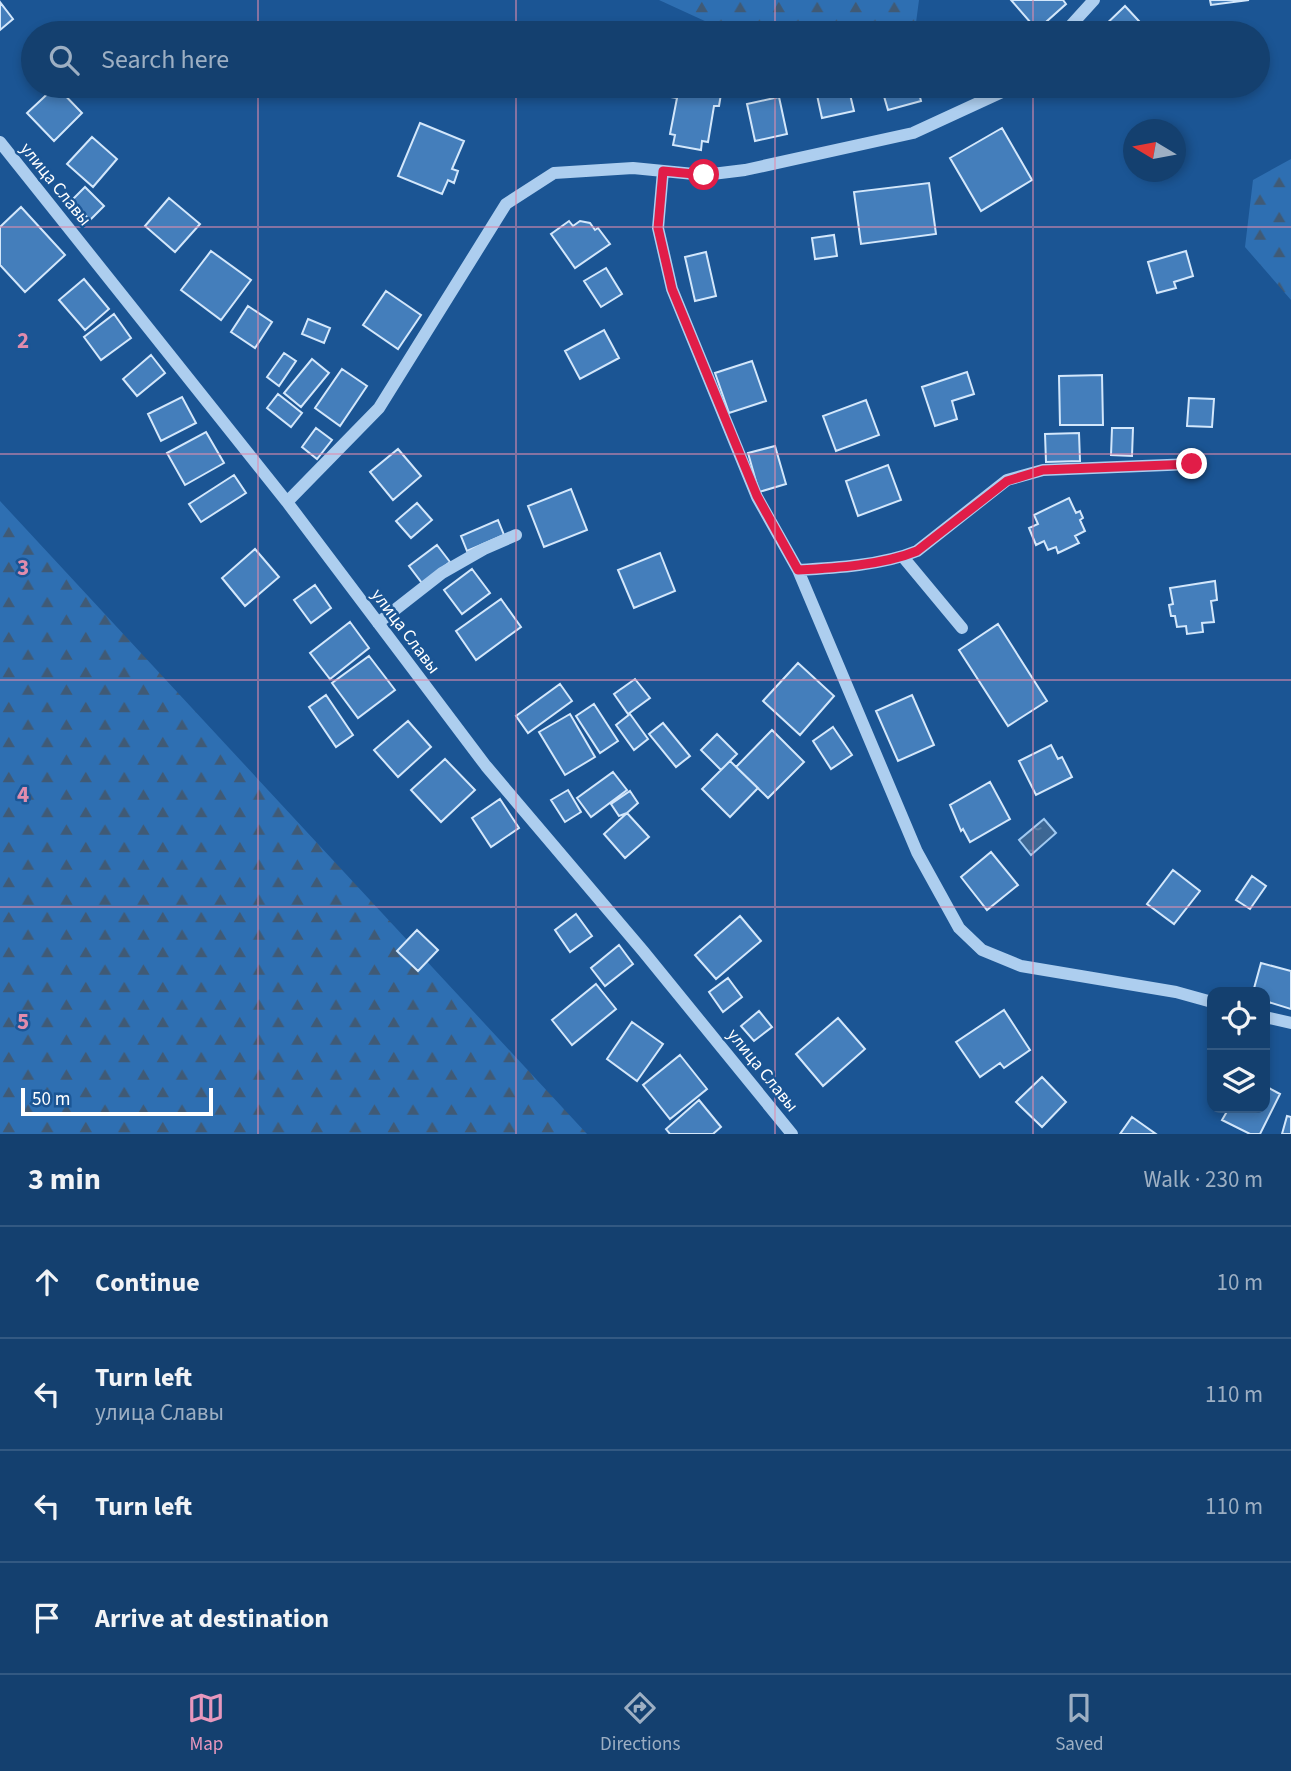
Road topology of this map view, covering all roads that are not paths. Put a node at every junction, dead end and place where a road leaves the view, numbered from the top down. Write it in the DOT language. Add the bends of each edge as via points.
graph roads {
  1 [pos="1094,0"];
  2 [pos="1075,21"];
  3 [pos="988,98"];
  4 [pos="0,142"];
  5 [pos="663,171"];
  6 [pos="1192,464"];
  7 [pos="287,502"];
  8 [pos="516,535"];
  9 [pos="902,556"];
  10 [pos="798,570"];
  11 [pos="378,623"];
  12 [pos="961,628"];
  13 [pos="1207,1001"];
  14 [pos="1270,1018"];
  15 [pos="1291,1023"];
  16 [pos="792,1134"];
  1 -- 2 [label="street"];
  3 -- 5 [label="street" via="913,133 745,170 704,175"];
  4 -- 7 [label="street, улица Славы"];
  5 -- 7 [label="street" via="633,168 554,173 506,204 379,408"];
  5 -- 10 [label="street" via="658,228 672,289 757,496"];
  6 -- 9 [label="street" via="1043,470 1007,481 917,551"];
  7 -- 11 [label="street, улица Славы"];
  8 -- 11 [label="street" via="442,573"];
  9 -- 10 [label="street"];
  9 -- 12 [label="street"];
  10 -- 13 [label="street" via="917,852 959,928 982,950 1021,966"];
  11 -- 16 [label="street, улица Славы" via="486,766"];
  14 -- 15 [label="street"];
}
